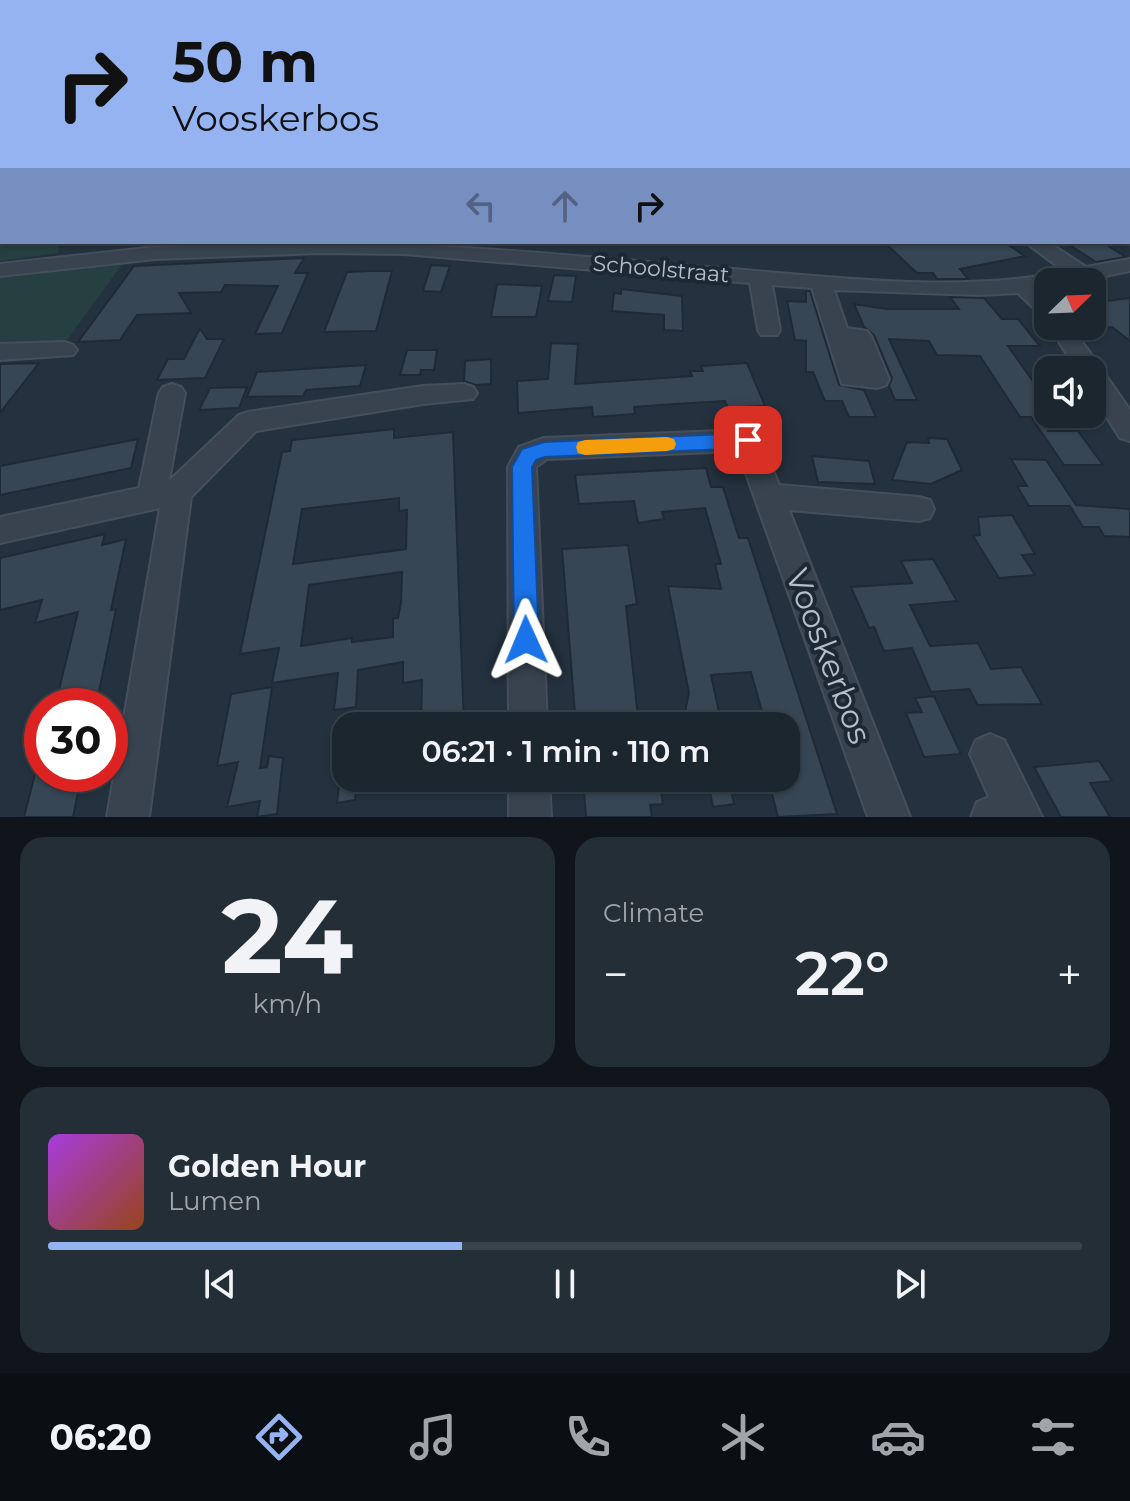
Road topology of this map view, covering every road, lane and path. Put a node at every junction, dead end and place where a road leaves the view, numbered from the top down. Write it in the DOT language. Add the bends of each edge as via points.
graph roads {
  1 [pos="1038,244"];
  2 [pos="403,245"];
  3 [pos="1130,265"];
  4 [pos="1073,268"];
  5 [pos="0,270"];
  6 [pos="1106,270"];
  7 [pos="760,278"];
  8 [pos="821,283"];
  9 [pos="1034,284"];
  10 [pos="1023,286"];
  11 [pos="1034,296"];
  12 [pos="769,330"];
  13 [pos="836,335"];
  14 [pos="65,350"];
  15 [pos="0,352"];
  16 [pos="172,393"];
  17 [pos="464,393"];
  18 [pos="1106,396"];
  19 [pos="1130,431"];
  20 [pos="165,494"];
  21 [pos="769,496"];
  22 [pos="919,509"];
  23 [pos="0,530"];
  24 [pos="528,712"];
  25 [pos="990,754"];
  26 [pos="529,792"];
  27 [pos="1011,816"];
  28 [pos="128,817"];
  29 [pos="530,817"];
  30 [pos="889,817"];
  1 -- 4 [label="street"];
  2 -- 5 [label="street, Schoolstraat" via="155,253"];
  2 -- 7 [label="street, Schoolstraat"];
  3 -- 6 [label="street, Schoolstraat"];
  7 -- 8 [label="street, Schoolstraat"];
  7 -- 12 [label="street"];
  8 -- 10 [label="street, Schoolstraat" via="935,289"];
  8 -- 13 [label="street"];
  9 -- 10 [label="street, Schoolstraat"];
  10 -- 11 [label="street"];
  14 -- 15 [label="street"];
  16 -- 20 [label="street"];
  17 -- 20 [label="street" via="248,422"];
  18 -- 19 [label="street"];
  20 -- 23 [label="street"];
  20 -- 28 [label="street"];
  21 -- 22 [label="street"];
  21 -- 24 [label="street, Vooskerbos" via="748,440 544,449 529,455 522,467"];
  21 -- 30 [label="street, Vooskerbos"];
  25 -- 27 [label="street"];
  26 -- 29 [label="street"];
}
